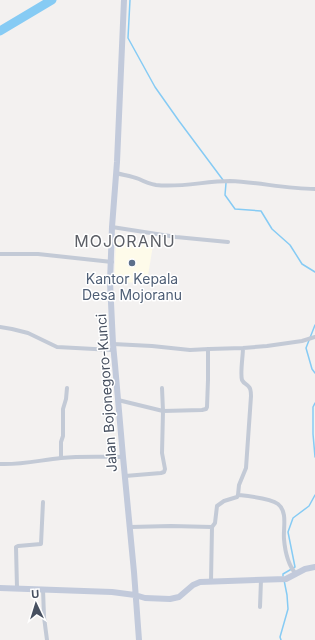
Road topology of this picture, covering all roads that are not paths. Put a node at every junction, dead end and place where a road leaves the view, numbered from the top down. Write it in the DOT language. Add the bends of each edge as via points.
graph roads {
  1 [pos="124,0"];
  2 [pos="116,173"];
  3 [pos="315,189"];
  4 [pos="112,226"];
  5 [pos="228,242"];
  6 [pos="0,254"];
  7 [pos="112,262"];
  8 [pos="0,327"];
  9 [pos="314,337"];
  10 [pos="113,347"];
  11 [pos="243,348"];
  12 [pos="208,349"];
  13 [pos="67,388"];
  14 [pos="162,388"];
  15 [pos="118,400"];
  16 [pos="163,411"];
  17 [pos="123,457"];
  18 [pos="62,458"];
  19 [pos="0,464"];
  20 [pos="125,476"];
  21 [pos="238,495"];
  22 [pos="43,502"];
  23 [pos="130,526"];
  24 [pos="212,527"];
  25 [pos="315,567"];
  26 [pos="293,571"];
  27 [pos="260,580"];
  28 [pos="211,581"];
  29 [pos="0,588"];
  30 [pos="17,588"];
  31 [pos="43,589"];
  32 [pos="135,595"];
  33 [pos="260,607"];
  34 [pos="47,640"];
  35 [pos="139,640"];
  1 -- 2 [label="main road, Jalan Bojonegoro-Kunci"];
  2 -- 3 [label="street" via="156,185 228,181"];
  2 -- 4 [label="main road, Jalan Bojonegoro-Kunci"];
  4 -- 5 [label="street"];
  4 -- 7 [label="main road, Jalan Bojonegoro-Kunci"];
  6 -- 7 [label="street" via="38,254"];
  7 -- 10 [label="main road, Jalan Bojonegoro-Kunci" via="110,282"];
  8 -- 10 [label="street" via="28,333 57,347"];
  9 -- 11 [label="street" via="302,342"];
  10 -- 12 [label="street"];
  10 -- 15 [label="main road, Jalan Bojonegoro-Kunci"];
  11 -- 12 [label="street"];
  11 -- 21 [label="street" via="242,380 249,387 251,396 246,468"];
  12 -- 16 [label="street" via="206,409"];
  13 -- 18 [label="street" via="63,409"];
  14 -- 16 [label="street"];
  15 -- 16 [label="street"];
  15 -- 17 [label="main road, Jalan Bojonegoro-Kunci"];
  16 -- 20 [label="street" via="164,472"];
  17 -- 18 [label="street"];
  17 -- 20 [label="main road, Jalan Bojonegoro-Kunci"];
  18 -- 19 [label="street"];
  20 -- 23 [label="main road, Jalan Bojonegoro-Kunci"];
  21 -- 24 [label="street" via="217,506"];
  21 -- 26 [label="street" via="278,504 283,512 284,539"];
  22 -- 30 [label="street" via="41,544 16,547"];
  23 -- 24 [label="street"];
  23 -- 32 [label="main road, Jalan Bojonegoro-Kunci"];
  24 -- 28 [label="street"];
  25 -- 26 [label="main road"];
  26 -- 27 [label="main road" via="283,579"];
  27 -- 28 [label="main road"];
  27 -- 33 [label="street"];
  28 -- 32 [label="main road" via="195,584 180,597 170,599"];
  29 -- 30 [label="main road"];
  30 -- 31 [label="main road"];
  31 -- 32 [label="main road"];
  31 -- 34 [label="street"];
  32 -- 35 [label="main road, Jalan Bojonegoro-Kunci"];
}
